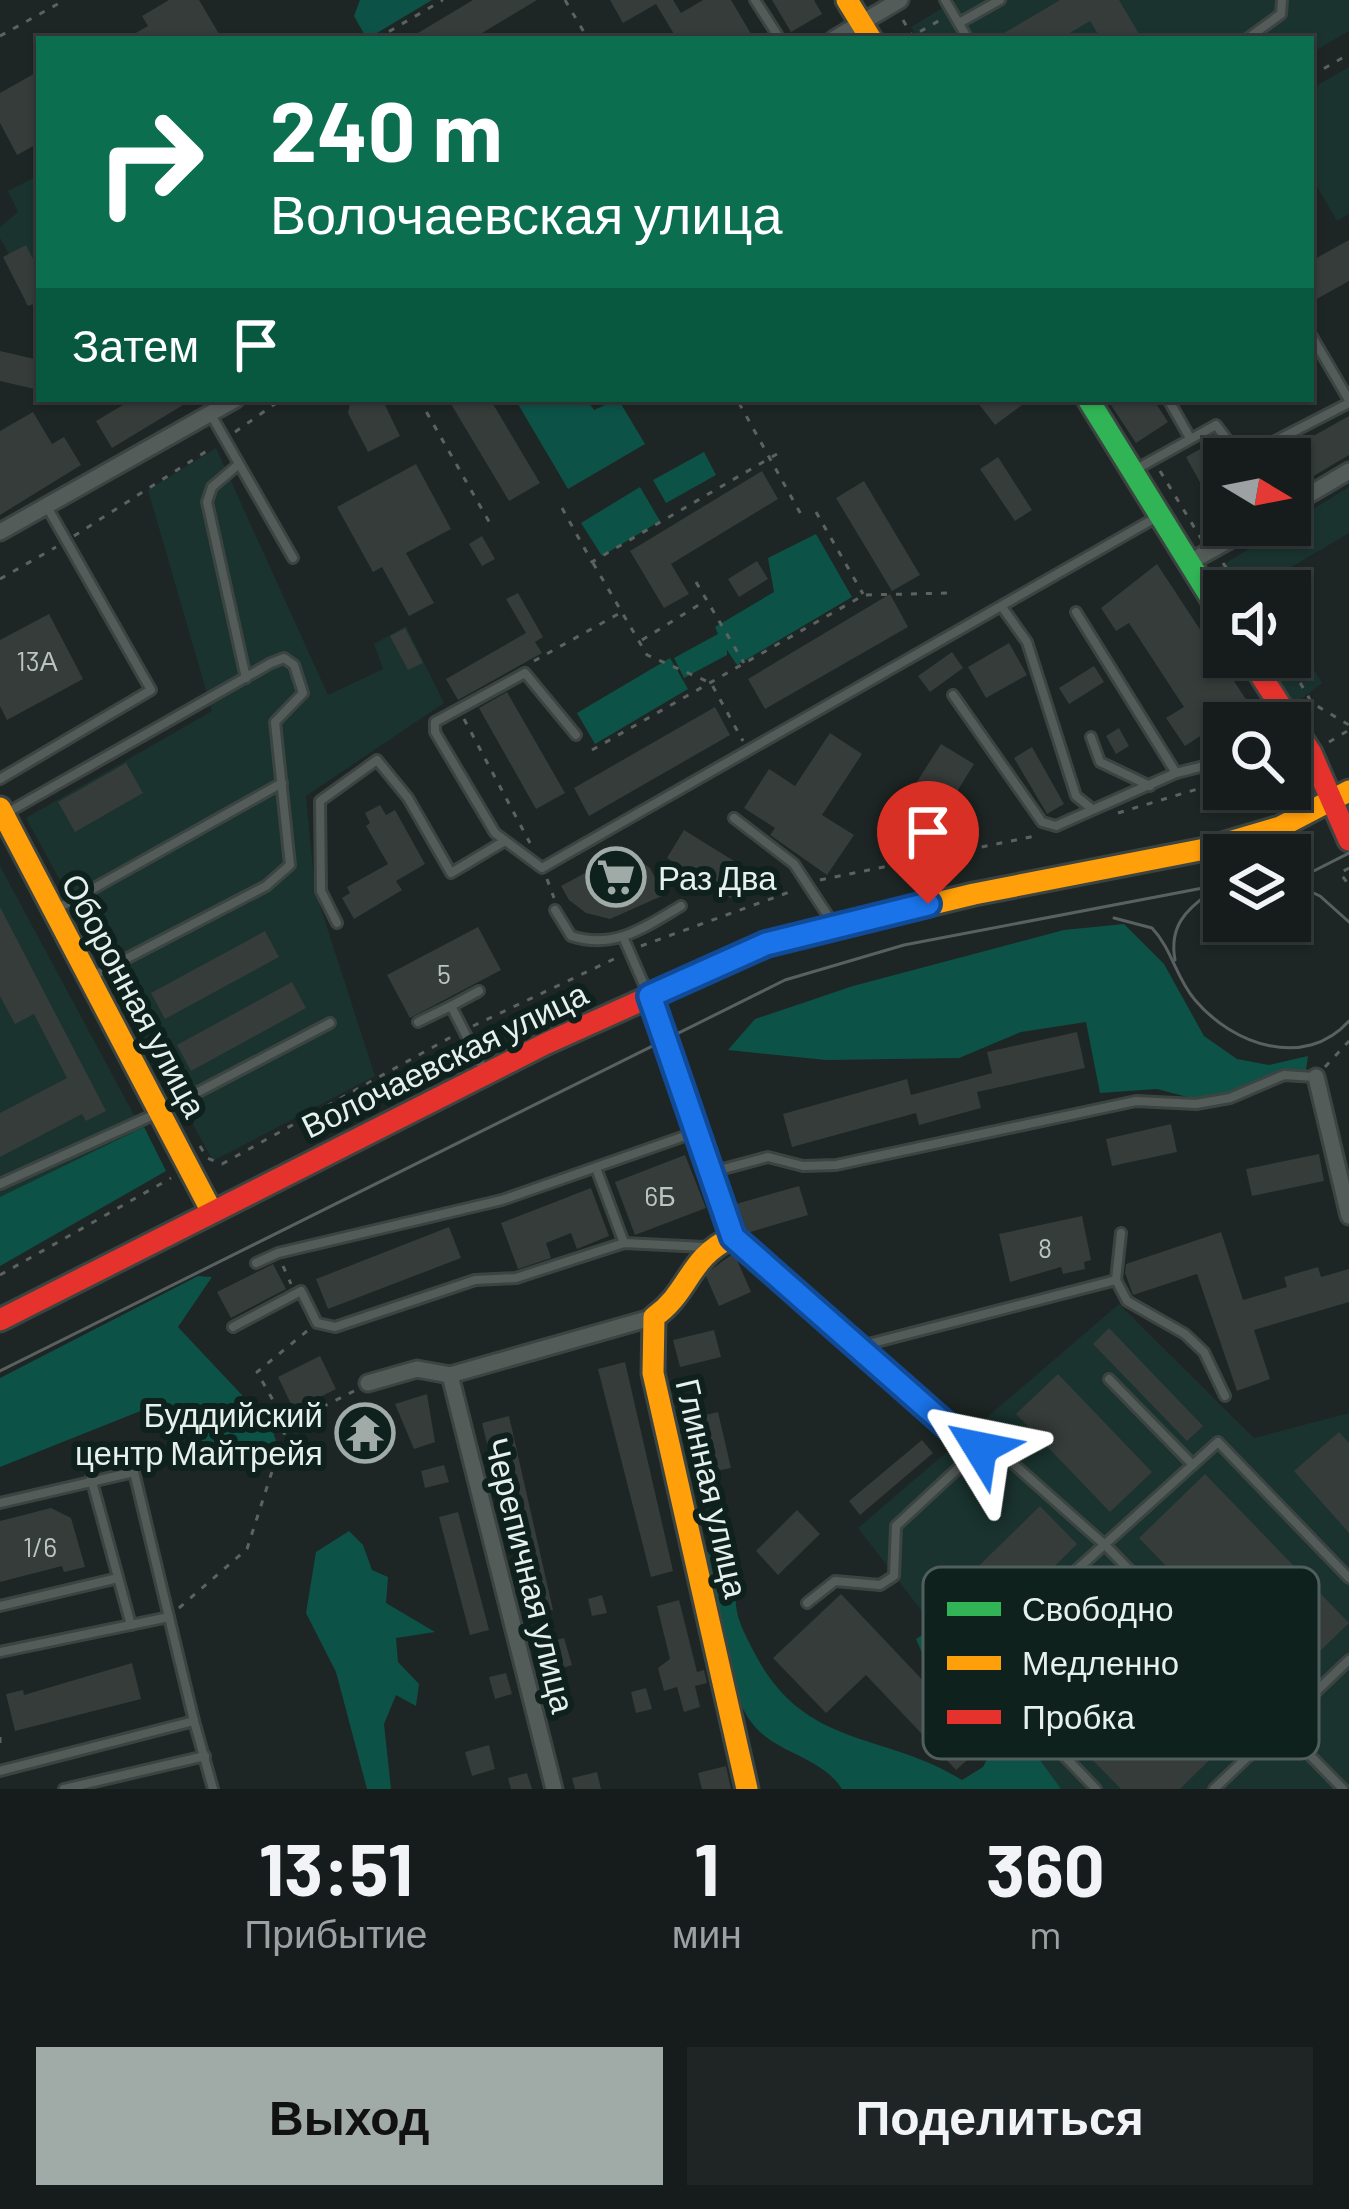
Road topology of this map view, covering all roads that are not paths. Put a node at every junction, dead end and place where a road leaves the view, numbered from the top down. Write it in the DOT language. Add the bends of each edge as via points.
graph roads {
  1 [pos="755,0"];
  2 [pos="847,0"];
  3 [pos="900,0"];
  4 [pos="945,0"];
  5 [pos="1000,0"];
  6 [pos="1282,0"];
  7 [pos="958,23"];
  8 [pos="866,31"];
  9 [pos="778,36"];
  10 [pos="966,36"];
  11 [pos="1251,36"];
  12 [pos="1314,340"];
  13 [pos="1349,401"];
  14 [pos="230,402"];
  15 [pos="1090,402"];
  16 [pos="1170,402"];
  17 [pos="210,412"];
  18 [pos="1190,438"];
  19 [pos="239,464"];
  20 [pos="1349,471"];
  21 [pos="1131,472"];
  22 [pos="1311,494"];
  23 [pos="46,505"];
  24 [pos="1158,516"];
  25 [pos="0,532"];
  26 [pos="1220,546"];
  27 [pos="293,558"];
  28 [pos="1188,563"];
  29 [pos="1203,586"];
  30 [pos="1002,607"];
  31 [pos="1076,612"];
  32 [pos="246,678"];
  33 [pos="953,695"];
  34 [pos="577,735"];
  35 [pos="1091,737"];
  36 [pos="1203,766"];
  37 [pos="1311,770"];
  38 [pos="1176,773"];
  39 [pos="0,779"];
  40 [pos="282,783"];
  41 [pos="1151,787"];
  42 [pos="1349,791"];
  43 [pos="1329,803"];
  44 [pos="1092,809"];
  45 [pos="2,812"];
  46 [pos="734,818"];
  47 [pos="1349,840"];
  48 [pos="502,842"];
  49 [pos="681,906"];
  50 [pos="555,910"];
  51 [pos="54,911"];
  52 [pos="337,923"];
  53 [pos="835,926"];
  54 [pos="624,939"];
  55 [pos="89,978"];
  56 [pos="479,991"];
  57 [pos="650,996"];
  58 [pos="451,1006"];
  59 [pos="418,1022"];
  60 [pos="330,1023"];
  61 [pos="485,1073"];
  62 [pos="1316,1077"];
  63 [pos="160,1112"];
  64 [pos="699,1131"];
  65 [pos="596,1168"];
  66 [pos="712,1172"];
  67 [pos="0,1184"];
  68 [pos="212,1212"];
  69 [pos="1349,1216"];
  70 [pos="1120,1233"];
  71 [pos="733,1237"];
  72 [pos="624,1243"];
  73 [pos="706,1247"];
  74 [pos="256,1263"];
  75 [pos="1117,1280"];
  76 [pos="654,1317"];
  77 [pos="0,1320"];
  78 [pos="233,1328"];
  79 [pos="855,1348"];
  80 [pos="450,1375"];
  81 [pos="1109,1379"];
  82 [pos="368,1383"];
  83 [pos="1225,1396"];
  84 [pos="980,1448"];
  85 [pos="1193,1466"];
  86 [pos="92,1478"];
  87 [pos="0,1503"];
  88 [pos="1106,1546"];
  89 [pos="1082,1567"];
  90 [pos="1127,1567"];
  91 [pos="118,1578"];
  92 [pos="1349,1578"];
  93 [pos="807,1603"];
  94 [pos="0,1606"];
  95 [pos="170,1616"];
  96 [pos="131,1625"];
  97 [pos="0,1652"];
  98 [pos="1349,1660"];
  99 [pos="1319,1687"];
  100 [pos="194,1721"];
  101 [pos="205,1756"];
  102 [pos="1067,1759"];
  103 [pos="1244,1759"];
  104 [pos="1314,1759"];
  105 [pos="0,1771"];
  106 [pos="64,1789"];
  107 [pos="214,1789"];
  108 [pos="554,1789"];
  109 [pos="748,1789"];
  110 [pos="1096,1789"];
  111 [pos="1214,1789"];
  112 [pos="1343,1789"];
  1 -- 9 [label="lane"];
  2 -- 8 [label="street"];
  3 -- 8 [label="street"];
  4 -- 7 [label="lane"];
  5 -- 7 [label="lane"];
  6 -- 11 [label="lane" via="1281,14"];
  7 -- 10 [label="lane"];
  12 -- 13 [label="lane"];
  13 -- 18 [label="lane" via="1248,455 1216,425"];
  14 -- 17 [label="street"];
  15 -- 21 [label="street"];
  16 -- 18 [label="lane"];
  17 -- 19 [label="lane"];
  17 -- 23 [label="street"];
  18 -- 21 [label="lane"];
  19 -- 27 [label="lane"];
  19 -- 32 [label="lane" via="207,502"];
  20 -- 22 [label="street"];
  21 -- 24 [label="street"];
  23 -- 25 [label="street"];
  23 -- 39 [label="lane" via="151,690"];
  24 -- 28 [label="street"];
  24 -- 30 [label="lane"];
  26 -- 28 [label="street"];
  28 -- 29 [label="street"];
  30 -- 44 [label="lane" via="1027,642 1076,796"];
  30 -- 48 [label="lane" via="542,868"];
  31 -- 38 [label="lane"];
  32 -- 40 [label="lane" via="284,658 303,682 303,693 275,722"];
  32 -- 45 [label="lane"];
  33 -- 44 [label="lane" via="1042,822 1056,826"];
  34 -- 48 [label="lane" via="525,673 435,722"];
  35 -- 41 [label="lane" via="1100,762"];
  36 -- 38 [label="lane"];
  37 -- 43 [label="street"];
  38 -- 41 [label="lane"];
  40 -- 51 [label="lane"];
  40 -- 55 [label="lane" via="290,865 283,874"];
  41 -- 44 [label="lane"];
  42 -- 43 [label="street, Волочаевская улица"];
  43 -- 47 [label="street"];
  43 -- 53 [label="street, Волочаевская улица" via="1205,849"];
  45 -- 51 [label="street, Оборонная улица"];
  46 -- 53 [label="lane" via="794,864"];
  48 -- 52 [label="lane" via="451,872 377,760 320,801 321,890"];
  49 -- 54 [label="lane"];
  50 -- 54 [label="lane" via="572,936"];
  51 -- 55 [label="street, Оборонная улица"];
  53 -- 57 [label="street, Волочаевская улица" via="766,944"];
  54 -- 57 [label="lane"];
  55 -- 63 [label="street, Оборонная улица"];
  56 -- 58 [label="lane"];
  57 -- 61 [label="street, Волочаевская улица"];
  57 -- 64 [label="lane"];
  58 -- 59 [label="lane"];
  58 -- 61 [label="lane"];
  60 -- 63 [label="lane"];
  61 -- 68 [label="street, Волочаевская улица"];
  62 -- 66 [label="lane" via="1284,1075 1196,1104 1136,1101 836,1165 767,1157"];
  62 -- 69 [label="street"];
  63 -- 67 [label="lane"];
  63 -- 68 [label="street, Оборонная улица"];
  64 -- 65 [label="lane"];
  64 -- 66 [label="lane"];
  65 -- 72 [label="lane"];
  65 -- 74 [label="lane"];
  66 -- 71 [label="lane"];
  68 -- 77 [label="street, Волочаевская улица"];
  70 -- 75 [label="lane"];
  71 -- 73 [label="street"];
  71 -- 79 [label="lane"];
  72 -- 73 [label="lane"];
  72 -- 78 [label="lane" via="335,1327 317,1323 304,1293 295,1292"];
  73 -- 76 [label="street" via="669,1309"];
  75 -- 79 [label="lane"];
  75 -- 83 [label="lane" via="1127,1301 1204,1352"];
  76 -- 80 [label="street"];
  76 -- 109 [label="street, Глинная улица" via="653,1372"];
  79 -- 84 [label="lane"];
  80 -- 82 [label="street" via="417,1369"];
  80 -- 108 [label="street, Черепичная улица"];
  81 -- 85 [label="lane"];
  84 -- 88 [label="lane" via="1009,1460"];
  84 -- 93 [label="lane" via="896,1526 894,1576 880,1585 835,1581"];
  85 -- 88 [label="lane"];
  85 -- 92 [label="lane" via="1218,1442"];
  86 -- 87 [label="lane"];
  86 -- 91 [label="lane"];
  86 -- 95 [label="lane" via="127,1470 138,1478"];
  88 -- 89 [label="lane"];
  88 -- 90 [label="lane"];
  91 -- 94 [label="lane"];
  91 -- 96 [label="lane"];
  95 -- 96 [label="lane"];
  95 -- 100 [label="lane"];
  96 -- 97 [label="lane"];
  98 -- 99 [label="lane"];
  100 -- 101 [label="lane"];
  100 -- 105 [label="lane"];
  101 -- 106 [label="lane"];
  101 -- 107 [label="lane"];
  102 -- 110 [label="lane"];
  103 -- 111 [label="lane"];
  104 -- 112 [label="lane"];
}
